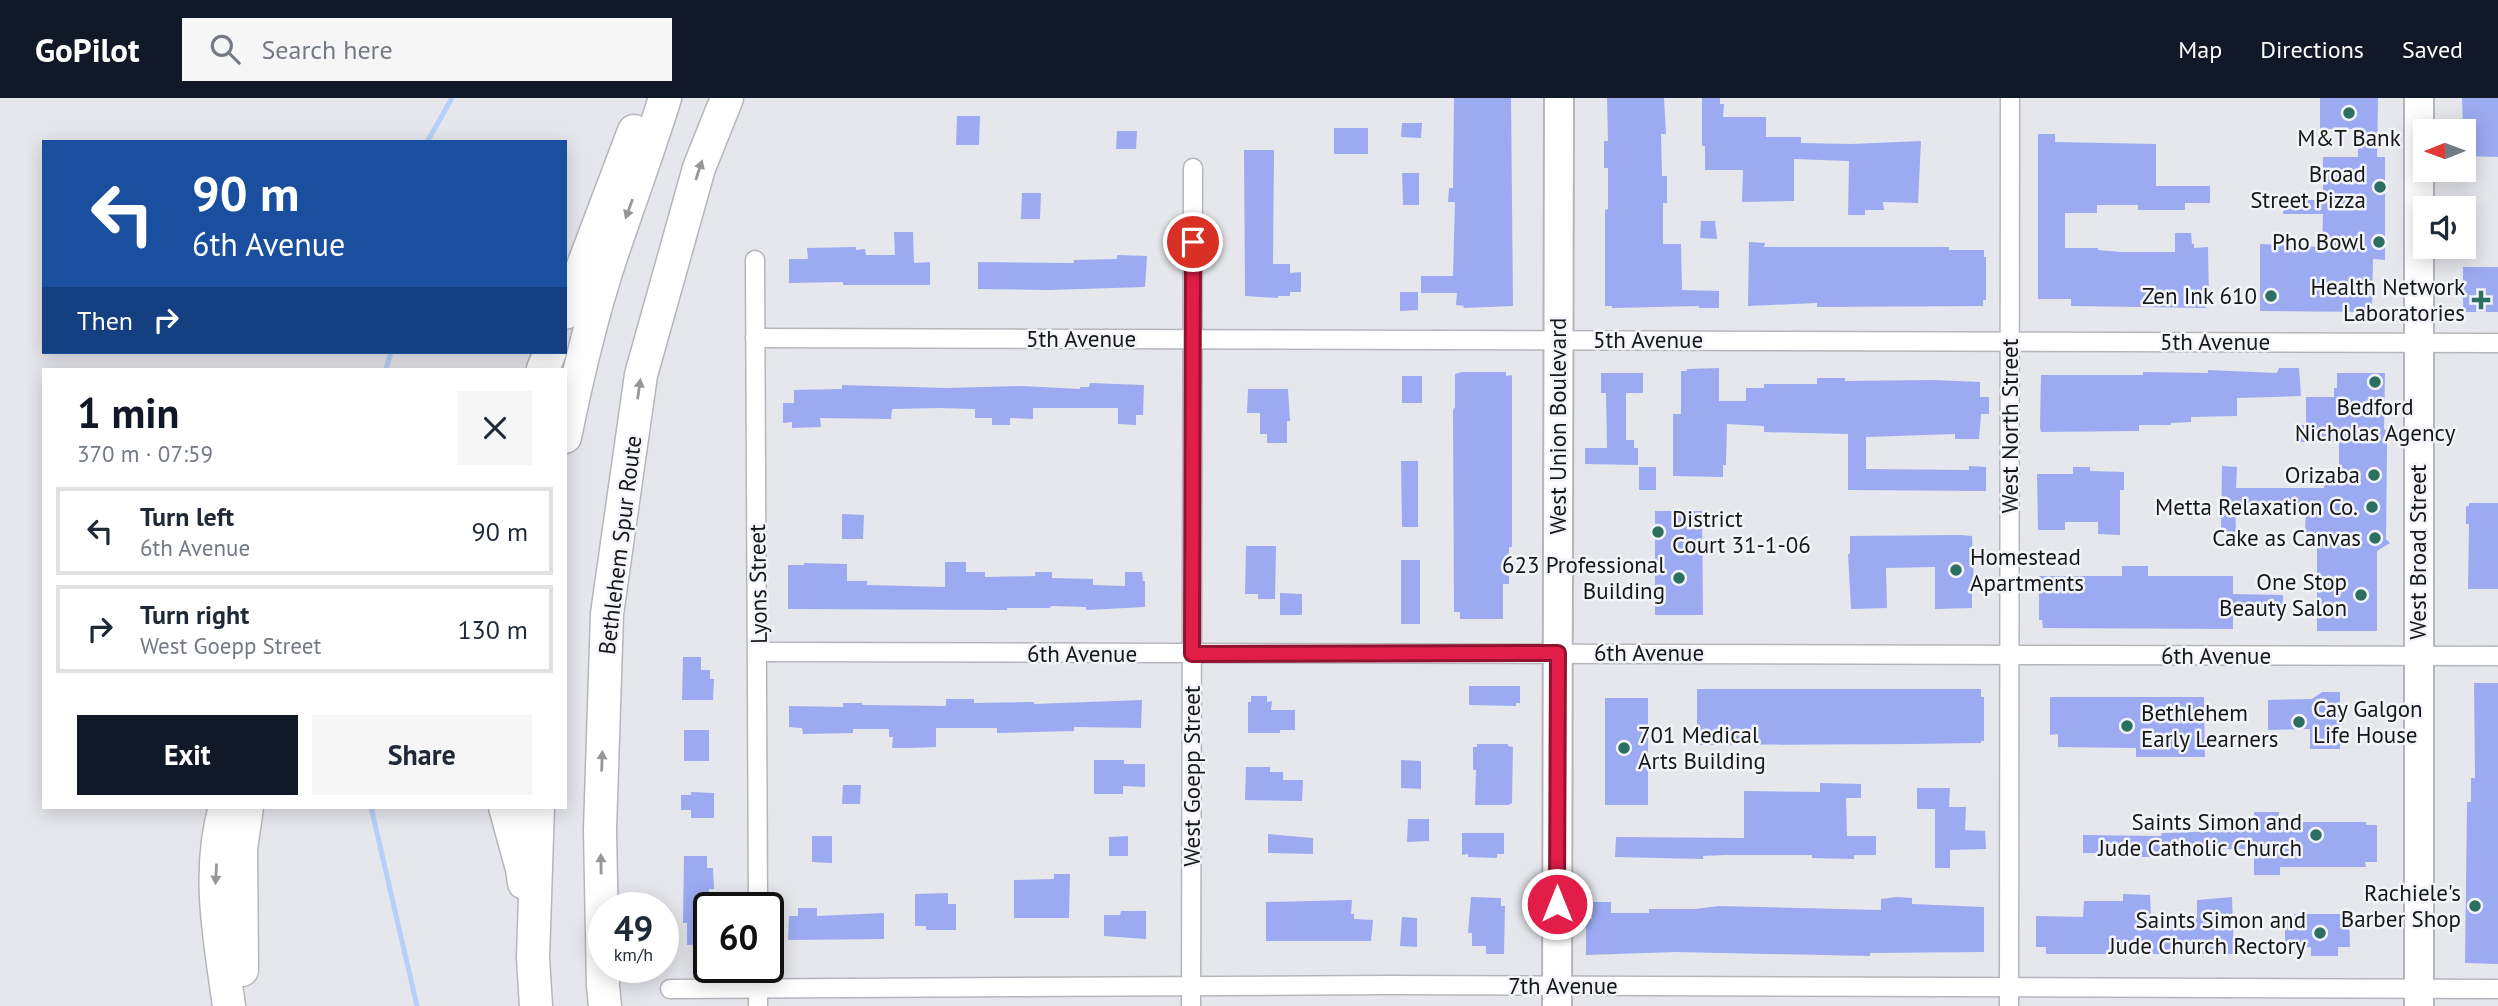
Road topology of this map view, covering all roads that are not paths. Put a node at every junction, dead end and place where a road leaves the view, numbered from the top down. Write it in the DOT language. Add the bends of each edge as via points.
graph roads {
  1 [pos="650,98"];
  2 [pos="665,98"];
  3 [pos="727,98"];
  4 [pos="1559,98"];
  5 [pos="2010,98"];
  6 [pos="2419,98"];
  7 [pos="1193,168"];
  8 [pos="755,260"];
  9 [pos="567,308"];
  10 [pos="755,338"];
  11 [pos="1559,339"];
  12 [pos="1193,340"];
  13 [pos="2010,340"];
  14 [pos="2418,343"];
  15 [pos="2498,343"];
  16 [pos="567,428"];
  17 [pos="759,652"];
  18 [pos="1558,653"];
  19 [pos="1192,654"];
  20 [pos="2009,654"];
  21 [pos="2418,656"];
  22 [pos="2498,656"];
  23 [pos="225,809"];
  24 [pos="247,809"];
  25 [pos="506,809"];
  26 [pos="538,809"];
  27 [pos="758,892"];
  28 [pos="533,958"];
  29 [pos="1191,987"];
  30 [pos="670,989"];
  31 [pos="2498,989"];
  32 [pos="1557,996"];
  33 [pos="758,997"];
  34 [pos="2009,997"];
  35 [pos="2419,998"];
  36 [pos="229,1006"];
  37 [pos="244,1006"];
  38 [pos="536,1006"];
  39 [pos="605,1006"];
  40 [pos="1191,1006"];
  1 -- 9 [label="highway"];
  2 -- 16 [label="highway, one-way" via="610,261"];
  39 -- 3 [label="highway, Bethlehem Spur Route, one-way" via="600,830 607,614 641,374 699,168"];
  4 -- 11 [label="main road, West Union Boulevard"];
  5 -- 13 [label="street, West North Street"];
  6 -- 14 [label="main road, West Broad Street"];
  7 -- 12 [label="street, West Goepp Street"];
  8 -- 10 [label="street, Lyons Street"];
  10 -- 12 [label="street, 5th Avenue"];
  10 -- 17 [label="street, Lyons Street"];
  11 -- 12 [label="street, 5th Avenue"];
  11 -- 13 [label="street, 5th Avenue"];
  11 -- 18 [label="main road, West Union Boulevard"];
  12 -- 19 [label="street, West Goepp Street"];
  13 -- 14 [label="street, 5th Avenue"];
  13 -- 20 [label="street, West North Street"];
  14 -- 15 [label="street, 5th Avenue"];
  14 -- 21 [label="main road, West Broad Street"];
  17 -- 19 [label="street, 6th Avenue"];
  17 -- 27 [label="street, Lyons Street"];
  18 -- 19 [label="street, 6th Avenue"];
  18 -- 20 [label="street, 6th Avenue"];
  18 -- 32 [label="main road, West Union Boulevard"];
  19 -- 29 [label="street, West Goepp Street"];
  20 -- 21 [label="street, 6th Avenue"];
  20 -- 34 [label="street, West North Street"];
  21 -- 22 [label="street, 6th Avenue"];
  21 -- 35 [label="main road, West Broad Street"];
  23 -- 36 [label="highway, one-way" via="215,887"];
  24 -- 37 [label="highway" via="240,904"];
  25 -- 28 [label="highway" via="522,869"];
  26 -- 28 [label="highway"];
  28 -- 38 [label="highway"];
  29 -- 32 [label="street, 7th Avenue"];
  29 -- 33 [label="street, 7th Avenue"];
  29 -- 40 [label="street, West Goepp Street"];
  30 -- 33 [label="street, 7th Avenue"];
  31 -- 35 [label="street, 7th Avenue"];
  32 -- 34 [label="street, 7th Avenue"];
  34 -- 35 [label="street, 7th Avenue"];
}
